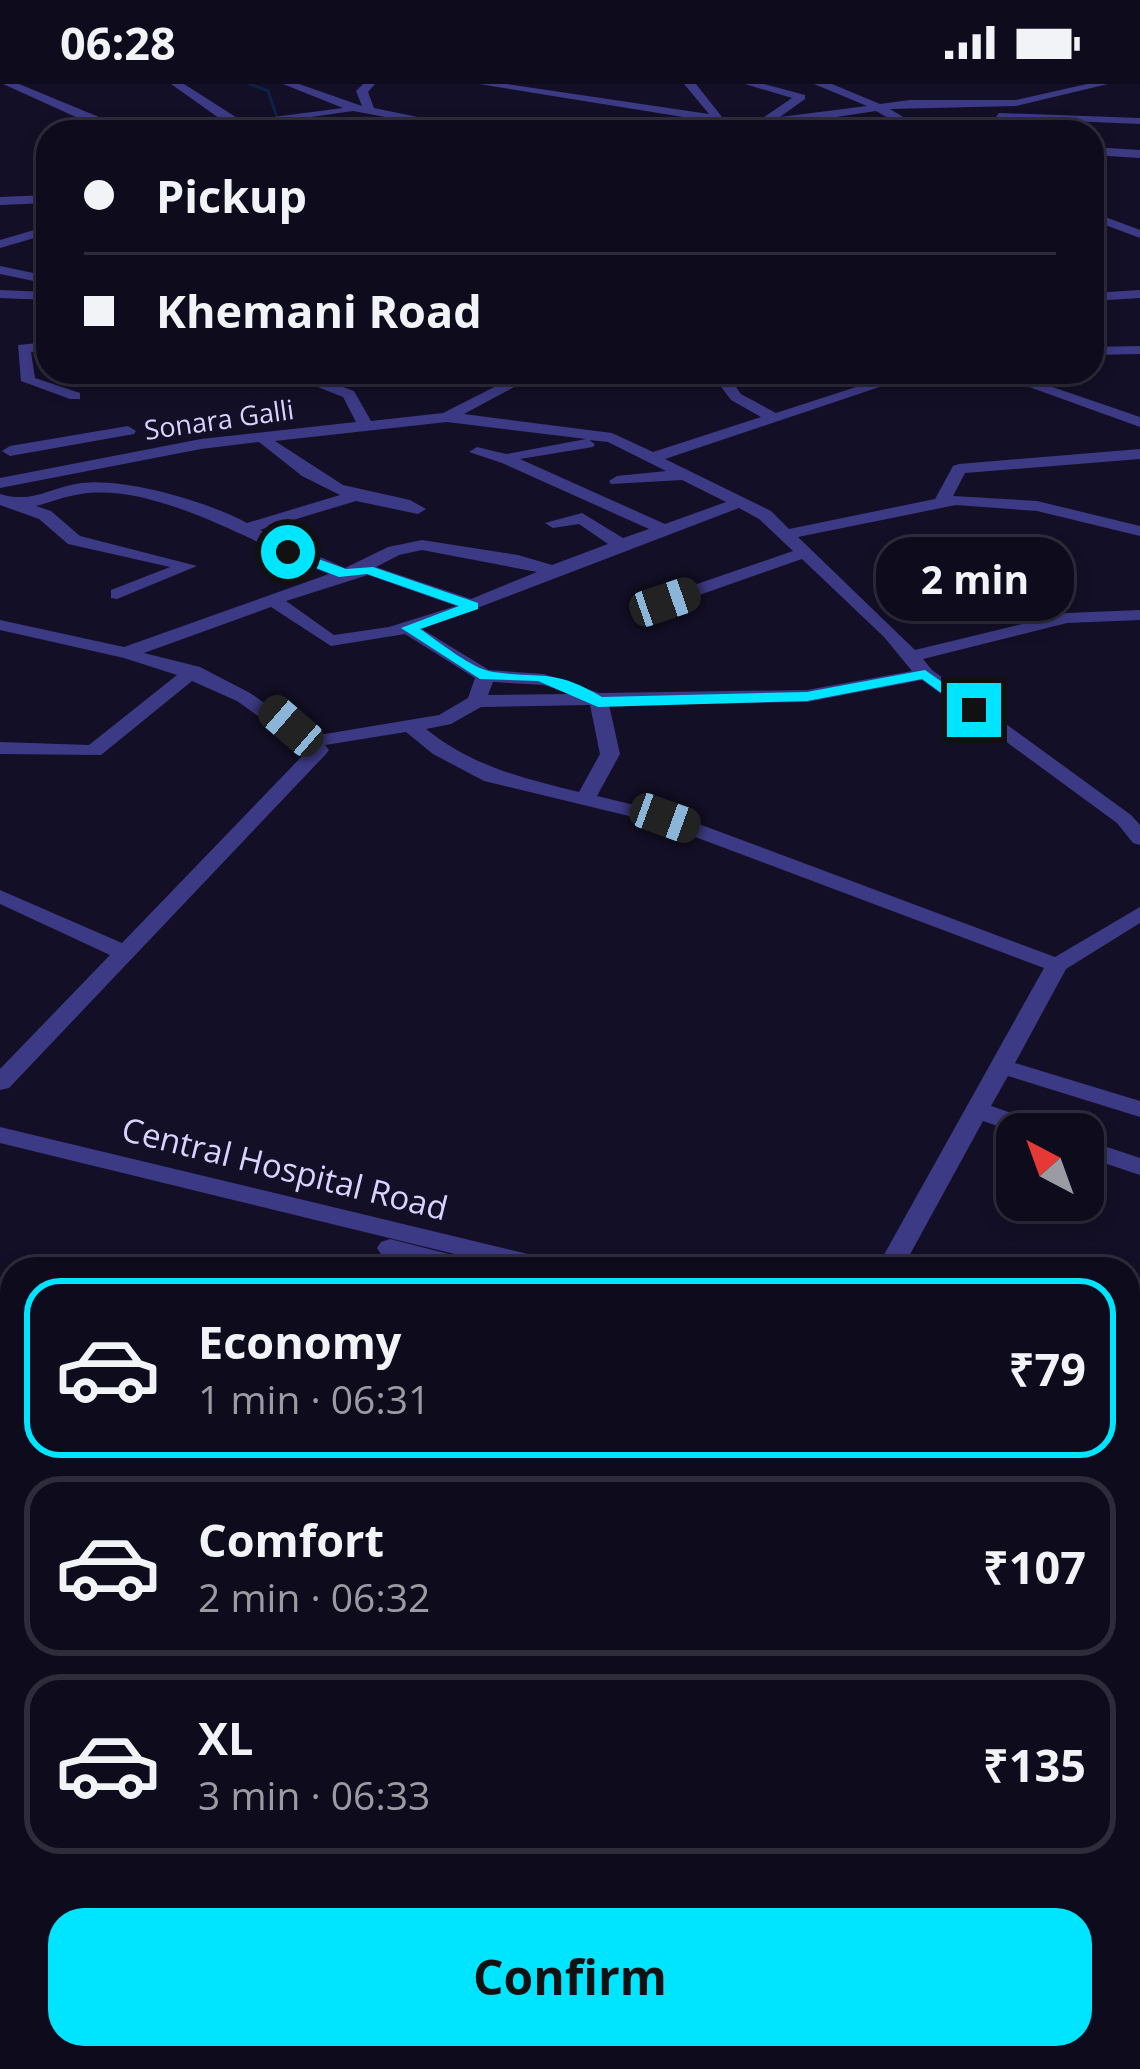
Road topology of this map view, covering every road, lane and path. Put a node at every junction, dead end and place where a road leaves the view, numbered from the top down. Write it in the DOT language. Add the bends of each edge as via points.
graph roads {
  1 [pos="10,84"];
  2 [pos="177,84"];
  3 [pos="289,84"];
  4 [pos="485,84"];
  5 [pos="676,84"];
  6 [pos="751,84"];
  7 [pos="820,84"];
  8 [pos="902,84"];
  9 [pos="921,84"];
  10 [pos="1102,84"];
  11 [pos="369,85"];
  12 [pos="691,87"];
  13 [pos="953,87"];
  14 [pos="925,99"];
  15 [pos="354,108"];
  16 [pos="878,109"];
  17 [pos="369,111"];
  18 [pos="96,120"];
  19 [pos="229,120"];
  20 [pos="267,120"];
  21 [pos="418,120"];
  22 [pos="714,120"];
  23 [pos="719,120"];
  24 [pos="766,120"];
  25 [pos="791,120"];
  26 [pos="899,120"];
  27 [pos="1140,121"];
  28 [pos="1104,152"];
  29 [pos="1140,154"];
  30 [pos="36,200"];
  31 [pos="0,201"];
  32 [pos="1104,220"];
  33 [pos="36,234"];
  34 [pos="1140,234"];
  35 [pos="0,244"];
  36 [pos="0,270"];
  37 [pos="36,278"];
  38 [pos="0,294"];
  39 [pos="1140,294"];
  40 [pos="36,296"];
  41 [pos="1104,296"];
  42 [pos="36,347"];
  43 [pos="1140,350"];
  44 [pos="1104,351"];
  45 [pos="1104,355"];
  46 [pos="1140,368"];
  47 [pos="36,384"];
  48 [pos="37,384"];
  49 [pos="321,384"];
  50 [pos="512,384"];
  51 [pos="726,384"];
  52 [pos="880,384"];
  53 [pos="1030,384"];
  54 [pos="75,396"];
  55 [pos="447,418"];
  56 [pos="775,418"];
  57 [pos="1140,422"];
  58 [pos="365,424"];
  59 [pos="551,430"];
  60 [pos="128,431"];
  61 [pos="261,436"];
  62 [pos="612,439"];
  63 [pos="5,452"];
  64 [pos="477,452"];
  65 [pos="1140,454"];
  66 [pos="510,457"];
  67 [pos="654,457"];
  68 [pos="66,471"];
  69 [pos="690,474"];
  70 [pos="21,478"];
  71 [pos="617,481"];
  72 [pos="0,482"];
  73 [pos="83,488"];
  74 [pos="355,496"];
  75 [pos="0,499"];
  76 [pos="741,502"];
  77 [pos="940,503"];
  78 [pos="25,504"];
  79 [pos="613,506"];
  80 [pos="418,509"];
  81 [pos="582,518"];
  82 [pos="553,523"];
  83 [pos="247,528"];
  84 [pos="665,530"];
  85 [pos="1140,531"];
  86 [pos="787,534"];
  87 [pos="623,546"];
  88 [pos="807,552"];
  89 [pos="553,571"];
  90 [pos="349,572"];
  91 [pos="117,594"];
  92 [pos="274,601"];
  93 [pos="665,602"];
  94 [pos="473,606"];
  95 [pos="1140,614"];
  96 [pos="0,625"];
  97 [pos="408,628"];
  98 [pos="128,652"];
  99 [pos="910,657"];
  100 [pos="193,670"];
  101 [pos="925,674"];
  102 [pos="485,676"];
  103 [pos="477,701"];
  104 [pos="598,702"];
  105 [pos="411,726"];
  106 [pos="310,742"];
  107 [pos="0,748"];
  108 [pos="584,800"];
  109 [pos="1140,839"];
  110 [pos="0,896"];
  111 [pos="1140,914"];
  112 [pos="125,953"];
  113 [pos="1057,965"];
  114 [pos="1000,1066"];
  115 [pos="0,1083"];
  116 [pos="1140,1109"];
  117 [pos="976,1110"];
  118 [pos="996,1117"];
  119 [pos="0,1135"];
  120 [pos="0,1152"];
  121 [pos="1104,1154"];
  122 [pos="1140,1167"];
  123 [pos="443,1257"];
  124 [pos="448,1257"];
  125 [pos="896,1257"];
  1 -- 18 [label="street"];
  2 -- 19 [label="street"];
  3 -- 15 [label="street"];
  4 -- 22 [label="street"];
  5 -- 12 [label="street"];
  6 -- 24 [label="street" via="801,97"];
  7 -- 16 [label="street"];
  8 -- 16 [label="street"];
  9 -- 13 [label="street"];
  10 -- 16 [label="street" via="1016,103"];
  11 -- 17 [label="street" via="362,91"];
  12 -- 23 [label="street"];
  13 -- 14 [label="street"];
  15 -- 17 [label="street"];
  15 -- 20 [label="street"];
  16 -- 25 [label="street"];
  16 -- 26 [label="street"];
  16 -- 27 [label="street"];
  17 -- 21 [label="street"];
  28 -- 29 [label="street"];
  30 -- 31 [label="street"];
  32 -- 34 [label="street"];
  33 -- 35 [label="street"];
  36 -- 37 [label="street"];
  38 -- 40 [label="street"];
  39 -- 41 [label="street"];
  42 -- 47 [label="street" via="23,348 28,381"];
  43 -- 44 [label="street"];
  45 -- 46 [label="street"];
  48 -- 54 [label="street"];
  49 -- 58 [label="street" via="350,394"];
  50 -- 55 [label="street"];
  51 -- 56 [label="street"];
  52 -- 56 [label="street"];
  53 -- 57 [label="street"];
  55 -- 58 [label="street, Sonara Galli"];
  55 -- 59 [label="street"];
  56 -- 67 [label="street"];
  58 -- 61 [label="street, Sonara Galli"];
  59 -- 62 [label="street"];
  59 -- 66 [label="street"];
  60 -- 63 [label="street"];
  61 -- 68 [label="street, Sonara Galli"];
  61 -- 74 [label="street"];
  62 -- 66 [label="street"];
  62 -- 67 [label="street"];
  63 -- 70 [label="street" via="19,457 13,466"];
  64 -- 66 [label="street"];
  65 -- 77 [label="street" via="959,469"];
  66 -- 79 [label="street"];
  67 -- 69 [label="street"];
  68 -- 70 [label="street, Sonara Galli"];
  68 -- 73 [label="street"];
  69 -- 71 [label="street"];
  69 -- 76 [label="street"];
  70 -- 72 [label="street, Sonara Galli"];
  73 -- 78 [label="street"];
  73 -- 83 [label="street" via="124,490"];
  74 -- 80 [label="street"];
  74 -- 83 [label="street"];
  75 -- 78 [label="street"];
  76 -- 84 [label="street"];
  76 -- 86 [label="street"];
  77 -- 85 [label="street" via="1037,506"];
  77 -- 86 [label="street"];
  78 -- 91 [label="street" via="74,540 188,566"];
  79 -- 81 [label="street"];
  79 -- 84 [label="street"];
  81 -- 82 [label="street"];
  81 -- 87 [label="street"];
  83 -- 90 [label="street"];
  84 -- 87 [label="street"];
  86 -- 88 [label="street"];
  87 -- 89 [label="street"];
  88 -- 93 [label="street"];
  88 -- 99 [label="street"];
  89 -- 90 [label="street" via="422,545"];
  89 -- 94 [label="street"];
  90 -- 92 [label="street"];
  90 -- 94 [label="street" via="368,570"];
  92 -- 97 [label="street" via="331,641"];
  92 -- 98 [label="street"];
  94 -- 97 [label="street"];
  95 -- 99 [label="street" via="1067,618"];
  96 -- 98 [label="street"];
  97 -- 102 [label="street"];
  98 -- 100 [label="street"];
  99 -- 101 [label="street"];
  100 -- 106 [label="street" via="272,710"];
  100 -- 107 [label="street" via="94,751"];
  101 -- 104 [label="street" via="819,695"];
  101 -- 109 [label="street" via="1124,819"];
  102 -- 103 [label="street"];
  102 -- 104 [label="street" via="539,676"];
  103 -- 104 [label="street"];
  103 -- 105 [label="street" via="444,720"];
  104 -- 108 [label="street" via="610,754"];
  105 -- 106 [label="street"];
  105 -- 108 [label="street" via="491,777"];
  106 -- 112 [label="street" via="319,750"];
  108 -- 113 [label="street" via="665,818"];
  110 -- 112 [label="street"];
  111 -- 113 [label="street"];
  112 -- 115 [label="street"];
  113 -- 114 [label="street"];
  114 -- 116 [label="street"];
  114 -- 117 [label="street"];
  117 -- 118 [label="street"];
  117 -- 125 [label="street"];
  119 -- 124 [label="street, Central Hospital Road"];
  120 -- 123 [label="street, Central Hospital Road"];
  121 -- 122 [label="street"];
}
